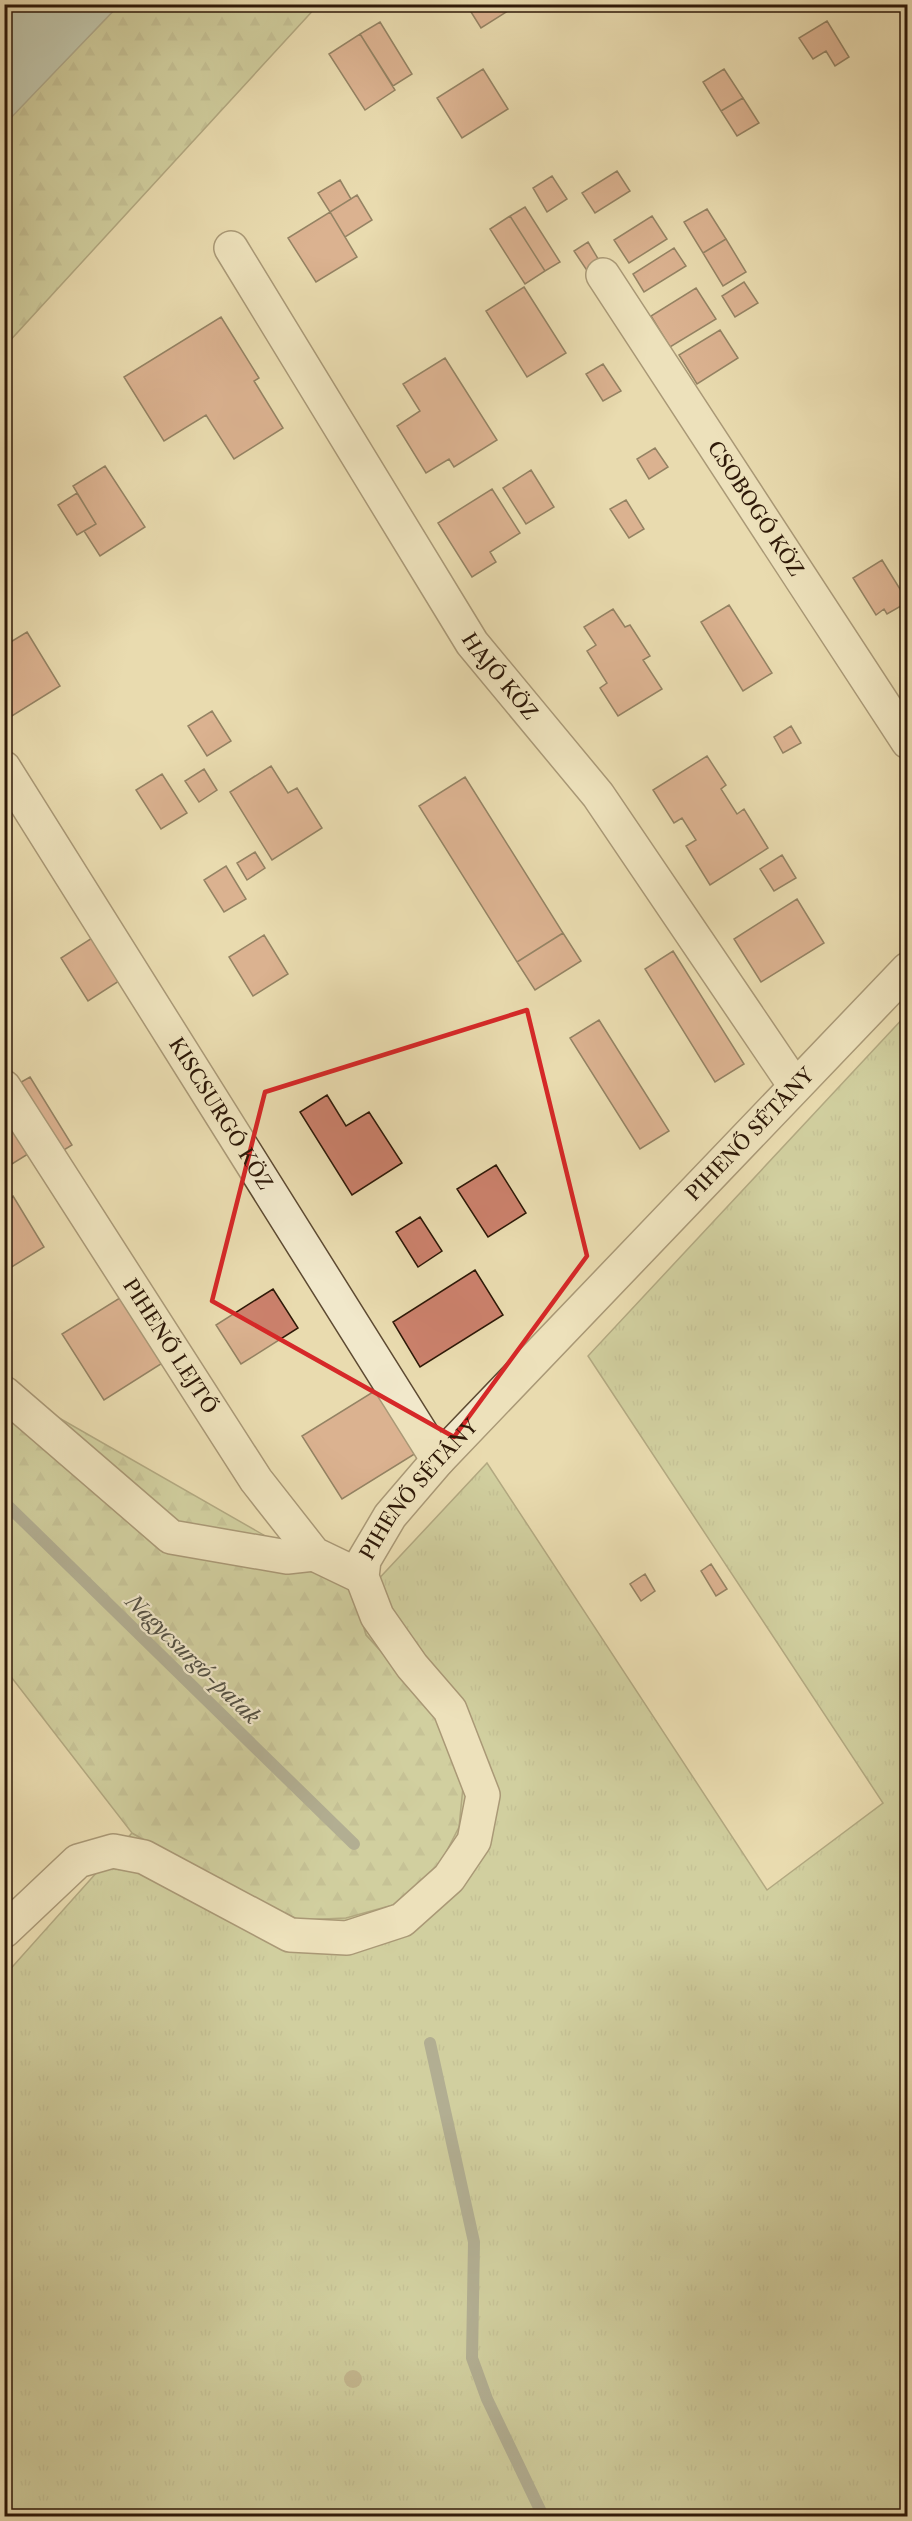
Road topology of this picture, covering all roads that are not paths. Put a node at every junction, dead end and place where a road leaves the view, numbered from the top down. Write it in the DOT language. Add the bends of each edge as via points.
graph roads {
  1 [pos="231,248"];
  2 [pos="603,275"];
  3 [pos="908,742"];
  4 [pos="4,768"];
  5 [pos="908,969"];
  6 [pos="795,1086"];
  7 [pos="4,1087"];
  8 [pos="4,1393"];
  9 [pos="438,1460"];
  10 [pos="314,1554"];
  11 [pos="362,1577"];
  12 [pos="4,1931"];
  1 -- 6 [label="street, HAJÓ KÖZ" via="472,643 598,795"];
  2 -- 3 [label="street, CSOBOGÓ KÖZ"];
  4 -- 9 [label="street, KISCSURGÓ KÖZ"];
  5 -- 6 [label="street, PIHENŐ SÉTÁNY"];
  6 -- 9 [label="street, PIHENŐ SÉTÁNY"];
  7 -- 10 [label="street, PIHENŐ LEJTŐ" via="256,1480"];
  8 -- 10 [label="street" via="171,1537 287,1557"];
  9 -- 11 [label="street, PIHENŐ SÉTÁNY" via="390,1516 364,1560"];
  10 -- 11 [label="street, PIHENŐ LEJTŐ"];
  11 -- 12 [label="street, PIHENŐ SÉTÁNY" via="377,1616 412,1666 450,1710 483,1795 474,1841 449,1878 402,1920 347,1938 290,1935 144,1857 113,1851 78,1861"];
}
